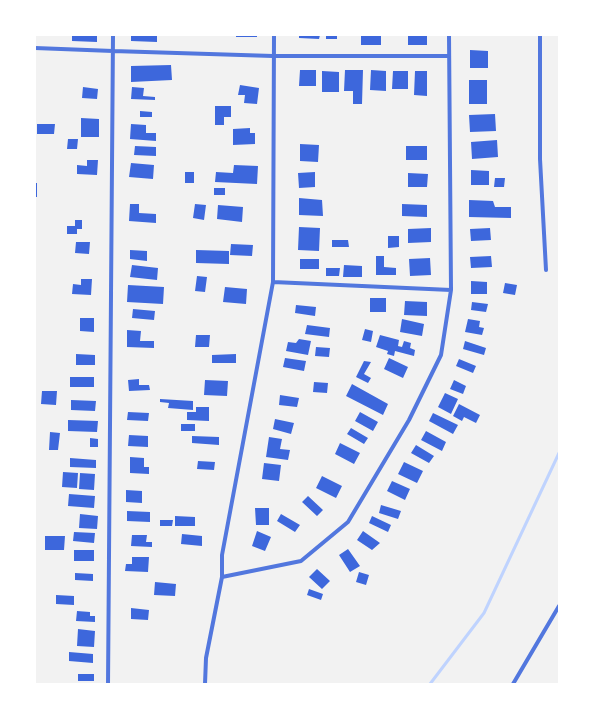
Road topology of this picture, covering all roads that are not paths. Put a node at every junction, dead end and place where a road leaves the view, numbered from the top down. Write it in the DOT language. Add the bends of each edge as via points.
graph roads {
  1 [pos="113,35"];
  2 [pos="274,35"];
  3 [pos="449,35"];
  4 [pos="540,35"];
  5 [pos="35,48"];
  6 [pos="113,51"];
  7 [pos="274,56"];
  8 [pos="449,56"];
  9 [pos="546,270"];
  10 [pos="273,282"];
  11 [pos="451,290"];
  12 [pos="222,577"];
  13 [pos="559,606"];
  14 [pos="108,684"];
  15 [pos="205,684"];
  16 [pos="513,684"];
  1 -- 6 [label="street"];
  2 -- 7 [label="street"];
  3 -- 8 [label="street"];
  4 -- 9 [label="street" via="540,159"];
  5 -- 6 [label="street"];
  6 -- 7 [label="street"];
  6 -- 14 [label="street"];
  7 -- 8 [label="street"];
  7 -- 10 [label="street"];
  8 -- 11 [label="street"];
  10 -- 11 [label="street"];
  10 -- 12 [label="street" via="222,555"];
  11 -- 12 [label="street" via="441,355 409,420 348,522 301,561"];
  12 -- 15 [label="street" via="206,658"];
  13 -- 16 [label="street"];
}
